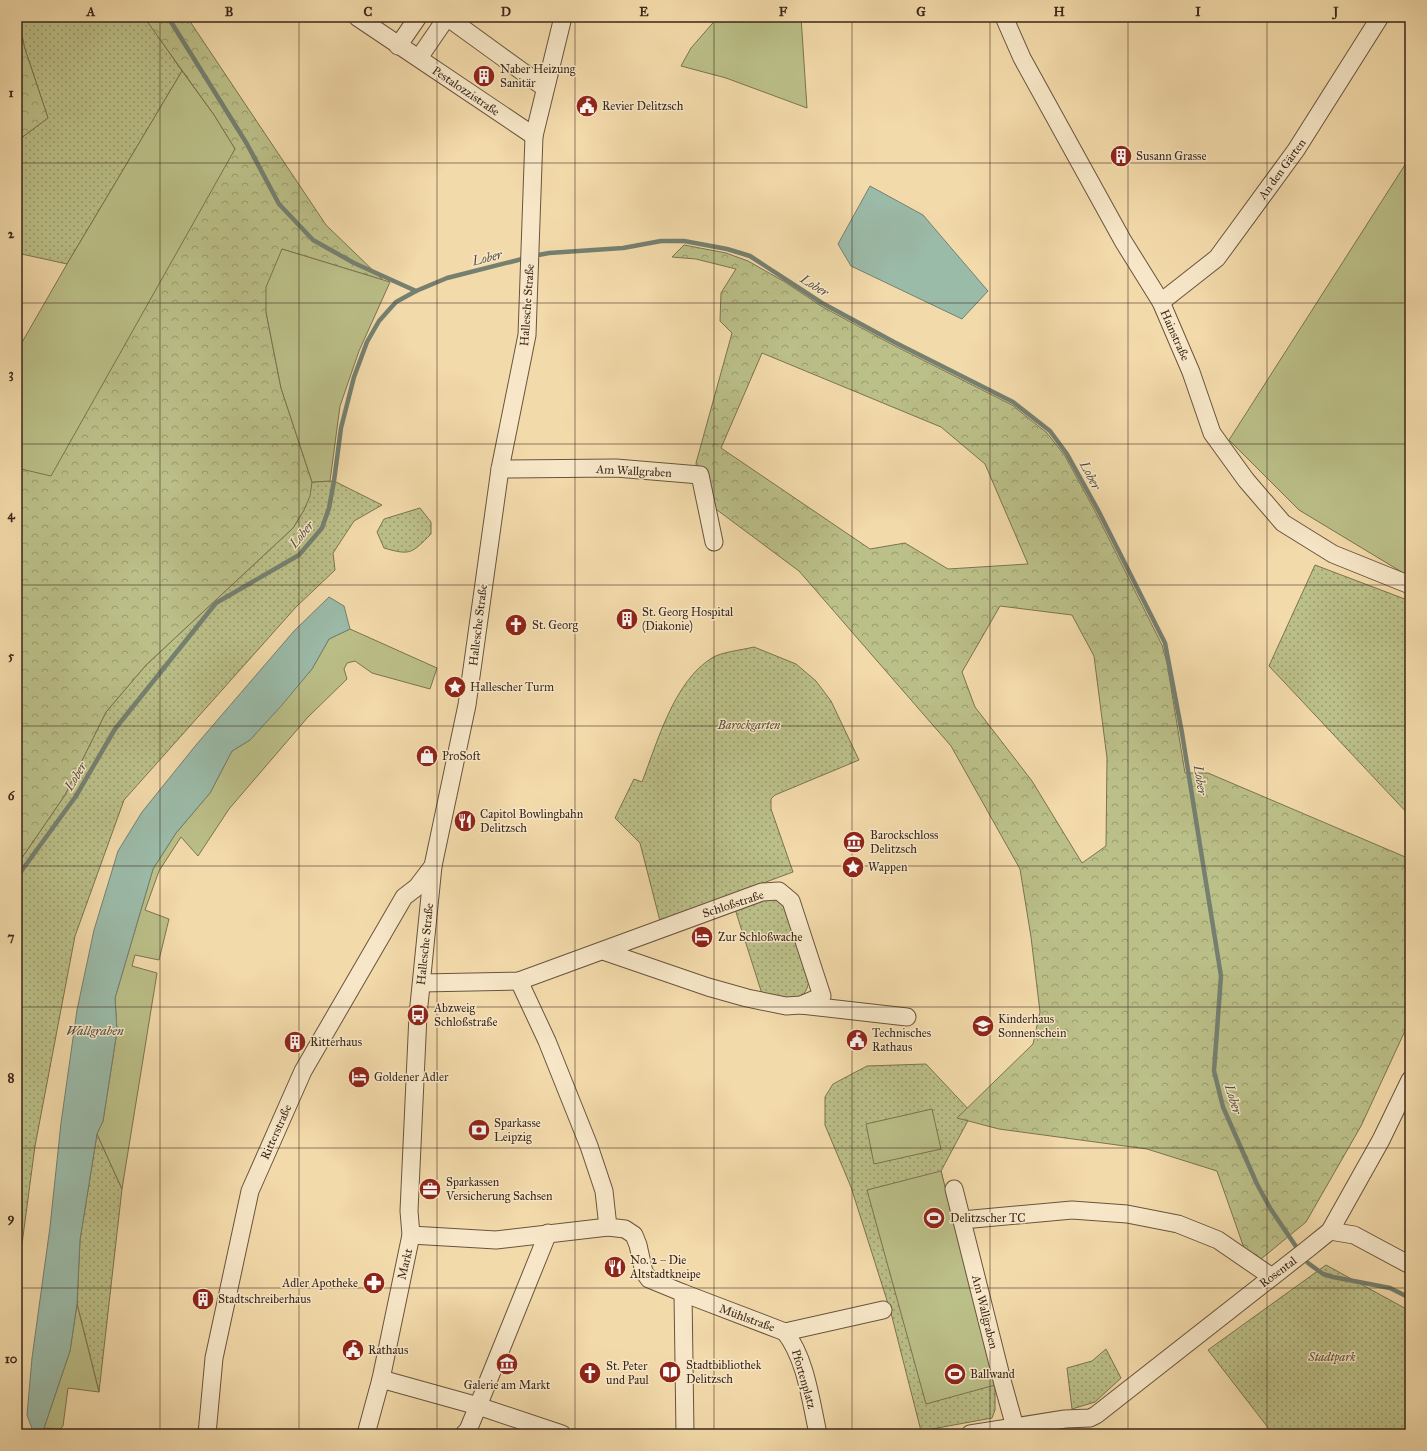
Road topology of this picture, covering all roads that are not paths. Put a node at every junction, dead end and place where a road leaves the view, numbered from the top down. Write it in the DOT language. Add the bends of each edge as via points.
graph roads {
  1 [pos="357,17"];
  2 [pos="418,17"];
  3 [pos="447,17"];
  4 [pos="563,17"];
  5 [pos="1004,17"];
  6 [pos="1380,17"];
  7 [pos="398,46"];
  8 [pos="423,52"];
  9 [pos="544,88"];
  10 [pos="534,136"];
  11 [pos="1161,302"];
  12 [pos="500,469"];
  13 [pos="714,542"];
  14 [pos="1410,585"];
  15 [pos="433,866"];
  16 [pos="603,951"];
  17 [pos="519,981"];
  18 [pos="422,983"];
  19 [pos="801,1005"];
  20 [pos="907,1016"];
  21 [pos="1410,1080"];
  22 [pos="954,1189"];
  23 [pos="962,1220"];
  24 [pos="608,1227"];
  25 [pos="1330,1231"];
  26 [pos="548,1233"];
  27 [pos="411,1235"];
  28 [pos="1410,1265"];
  29 [pos="1272,1277"];
  30 [pos="683,1293"];
  31 [pos="883,1310"];
  32 [pos="785,1332"];
  33 [pos="381,1379"];
  34 [pos="478,1406"];
  35 [pos="1090,1418"];
  36 [pos="1065,1419"];
  37 [pos="1016,1430"];
  38 [pos="819,1432"];
  39 [pos="207,1434"];
  40 [pos="366,1434"];
  41 [pos="464,1434"];
  42 [pos="562,1434"];
  43 [pos="685,1434"];
  44 [pos="970,1434"];
  45 [pos="1080,1434"];
  1 -- 7 [label="street, Pestalozzistraße"];
  2 -- 7 [label="street"];
  3 -- 8 [label="street"];
  3 -- 9 [label="street"];
  4 -- 9 [label="street, Hallesche Straße"];
  5 -- 11 [label="street, Hainstraße" via="1015,45 1123,241"];
  6 -- 11 [label="street, An den Gärten" via="1296,150 1217,258"];
  7 -- 10 [label="street, Pestalozzistraße"];
  9 -- 10 [label="street, Hallesche Straße"];
  10 -- 12 [label="street, Hallesche Straße" via="527,335"];
  11 -- 14 [label="street, Hainstraße" via="1191,372 1212,433 1246,480 1283,523 1334,554"];
  12 -- 13 [label="street, Am Wallgraben" via="616,468 700,475"];
  12 -- 15 [label="street, Hallesche Straße" via="466,705"];
  15 -- 18 [label="street, Hallesche Straße"];
  15 -- 39 [label="street, Ritterstraße" via="417,887 404,897 303,1071 250,1191 214,1358"];
  16 -- 17 [label="street, Schloßstraße"];
  16 -- 19 [label="street, Schloßstraße" via="747,998 786,1006"];
  16 -- 19 [label="street, Schloßstraße" via="762,892 779,891 791,901 822,996"];
  17 -- 18 [label="street, Schloßstraße"];
  17 -- 24 [label="street" via="589,1146 604,1191"];
  18 -- 27 [label="street, Hallesche Straße" via="418,1015 409,1211"];
  19 -- 20 [label="street, Schloßstraße"];
  21 -- 25 [label="street, Rosental" via="1381,1140"];
  22 -- 23 [label="street, Am Wallgraben"];
  23 -- 29 [label="street" via="1072,1210 1127,1214 1178,1224 1218,1240"];
  23 -- 37 [label="street, Am Wallgraben"];
  24 -- 26 [label="street, Markt"];
  24 -- 30 [label="street, Markt" via="625,1229 634,1235 644,1272 649,1278"];
  25 -- 28 [label="street" via="1354,1235"];
  25 -- 29 [label="street, Rosental"];
  26 -- 27 [label="street, Markt" via="496,1240"];
  26 -- 34 [label="street"];
  27 -- 33 [label="street, Markt"];
  29 -- 35 [label="street, Rosental" via="1129,1391"];
  30 -- 32 [label="street, Mühlstraße"];
  30 -- 43 [label="street"];
  31 -- 32 [label="street, Mühlstraße"];
  32 -- 38 [label="street, Pfortenplatz" via="795,1345"];
  33 -- 34 [label="street"];
  33 -- 40 [label="street, Markt"];
  34 -- 41 [label="street"];
  34 -- 42 [label="street"];
  35 -- 36 [label="street"];
  35 -- 45 [label="street"];
  36 -- 37 [label="street"];
  36 -- 45 [label="street" via="1073,1423"];
  37 -- 44 [label="street"];
}
